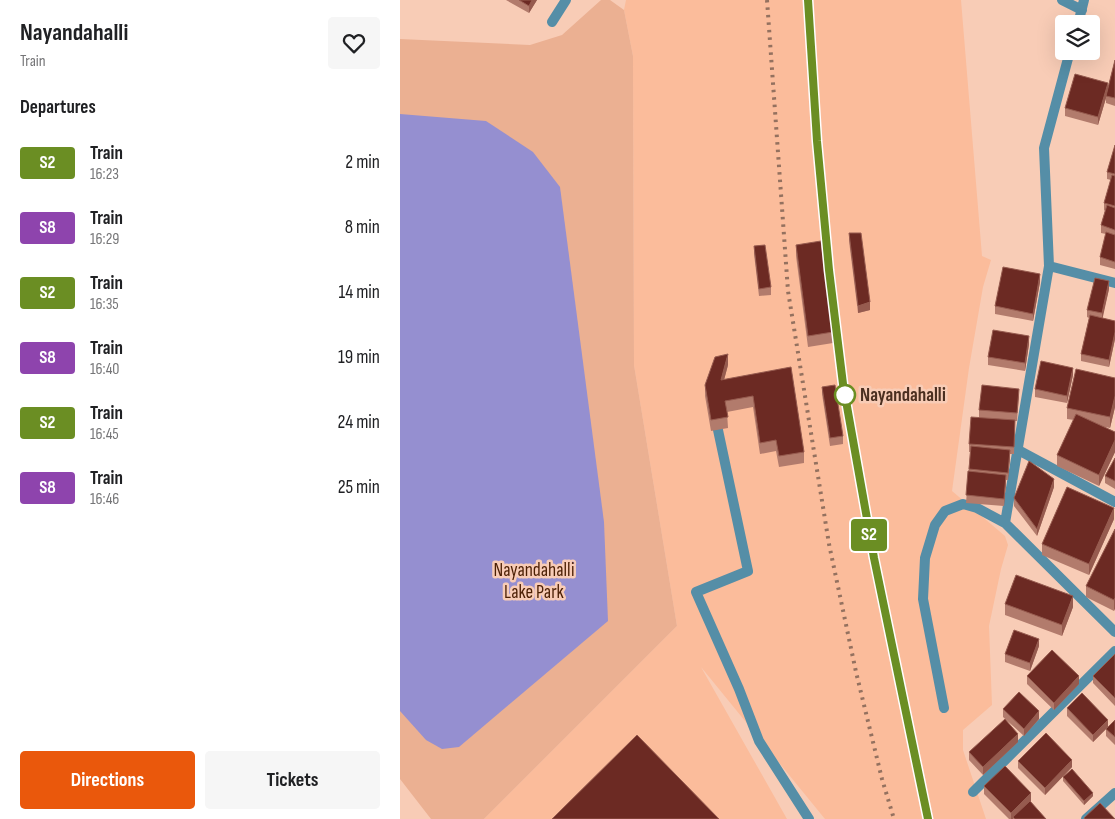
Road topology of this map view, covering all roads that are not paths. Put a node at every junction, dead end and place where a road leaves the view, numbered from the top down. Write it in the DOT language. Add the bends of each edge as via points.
graph roads {
  1 [pos="566,0"];
  2 [pos="1062,0"];
  3 [pos="1083,5"];
  4 [pos="552,22"];
  5 [pos="1068,60"];
  6 [pos="1049,266"];
  7 [pos="1115,283"];
  8 [pos="718,430"];
  9 [pos="1018,450"];
  10 [pos="1115,502"];
  11 [pos="1005,523"];
  12 [pos="1115,632"];
  13 [pos="1115,651"];
  14 [pos="944,708"];
  15 [pos="974,792"];
  16 [pos="1115,793"];
  17 [pos="809,819"];
  18 [pos="1086,819"];
  1 -- 4 [label="street"];
  2 -- 3 [label="street"];
  5 -- 6 [label="street" via="1044,148"];
  6 -- 7 [label="street"];
  6 -- 9 [label="street"];
  8 -- 17 [label="street" via="748,571 696,592 760,741"];
  9 -- 10 [label="street"];
  9 -- 11 [label="street"];
  11 -- 12 [label="street"];
  11 -- 14 [label="street" via="963,504 945,511 935,525 925,558 923,599"];
  13 -- 15 [label="street"];
  16 -- 18 [label="street"];
}
